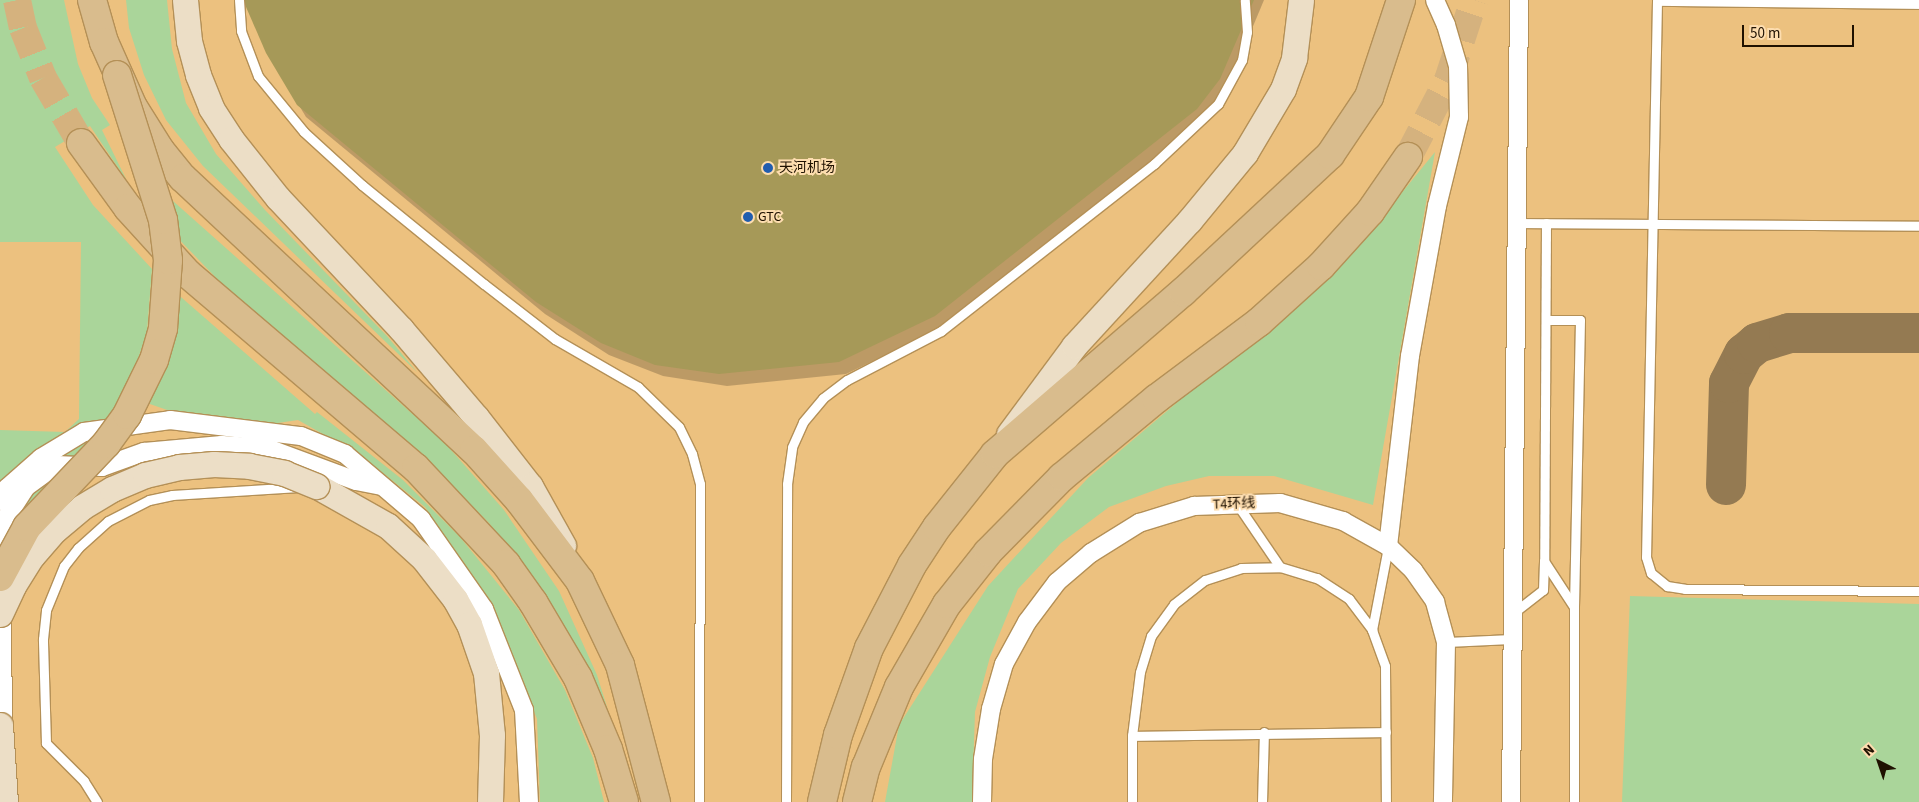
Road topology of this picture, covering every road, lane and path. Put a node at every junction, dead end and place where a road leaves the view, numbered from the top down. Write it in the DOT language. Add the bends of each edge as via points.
graph roads {
  1 [pos="185,0"];
  2 [pos="239,0"];
  3 [pos="1245,0"];
  4 [pos="1301,0"];
  5 [pos="1387,0"];
  6 [pos="1401,0"];
  7 [pos="1435,0"];
  8 [pos="1519,0"];
  9 [pos="1657,1"];
  10 [pos="94,3"];
  11 [pos="1919,4"];
  12 [pos="1383,60"];
  13 [pos="117,75"];
  14 [pos="81,143"];
  15 [pos="1408,157"];
  16 [pos="1652,222"];
  17 [pos="1517,223"];
  18 [pos="1546,223"];
  19 [pos="1919,226"];
  20 [pos="1546,320"];
  21 [pos="995,454"];
  22 [pos="317,486"];
  23 [pos="382,486"];
  24 [pos="0,501"];
  25 [pos="1237,504"];
  26 [pos="1388,546"];
  27 [pos="1544,560"];
  28 [pos="1280,567"];
  29 [pos="0,577"];
  30 [pos="580,581"];
  31 [pos="1919,591"];
  32 [pos="1574,607"];
  33 [pos="0,614"];
  34 [pos="1512,614"];
  35 [pos="1372,630"];
  36 [pos="1512,639"];
  37 [pos="1446,642"];
  38 [pos="0,725"];
  39 [pos="1264,732"];
  40 [pos="1386,732"];
  41 [pos="1132,736"];
  42 [pos="4,802"];
  43 [pos="97,802"];
  44 [pos="490,802"];
  45 [pos="529,802"];
  46 [pos="624,802"];
  47 [pos="656,802"];
  48 [pos="699,802"];
  49 [pos="786,802"];
  50 [pos="822,802"];
  51 [pos="857,802"];
  52 [pos="982,802"];
  53 [pos="1132,802"];
  54 [pos="1262,802"];
  55 [pos="1386,802"];
  56 [pos="1443,802"];
  57 [pos="1511,802"];
  58 [pos="1574,802"];
  1 -- 30 [label="main road" via="189,40 198,75 211,108 230,139 278,198 401,329 508,455 544,510"];
  2 -- 48 [label="lane" via="241,31 258,76 304,132 362,185 492,290 555,339 638,387 679,427 692,454 700,484"];
  3 -- 49 [label="lane" via="1247,32 1242,60 1218,104 1154,164 941,331 847,380 823,398 803,422 792,447 787,484"];
  4 -- 21 [label="main road" via="1294,58 1283,89 1245,153 1189,221 1074,346"];
  5 -- 12 [label="main road"];
  6 -- 12 [label="main road"];
  7 -- 26 [label="street" via="1458,66 1459,117 1437,206 1410,356"];
  8 -- 17 [label="street"];
  9 -- 11 [label="lane"];
  9 -- 16 [label="lane"];
  10 -- 13 [label="main road"];
  12 -- 21 [label="main road" via="1358,118 1330,155 1183,292"];
  13 -- 29 [label="main road, bridge" via="163,220 168,260 163,328 154,360 127,415 106,444 27,527"];
  13 -- 30 [label="main road, bridge" via="145,128 183,178 474,450 519,500"];
  14 -- 46 [label="main road" via="128,208 188,274 416,468 506,564 578,678 608,749"];
  15 -- 51 [label="main road" via="1370,212 1321,266 1259,322 1062,477 988,552 947,604 900,687 866,767"];
  16 -- 18 [label="lane"];
  16 -- 19 [label="lane"];
  16 -- 31 [label="lane" via="1646,557 1651,573 1667,586 1685,589"];
  17 -- 18 [label="lane"];
  17 -- 34 [label="street"];
  18 -- 20 [label="lane"];
  20 -- 27 [label="lane"];
  20 -- 32 [label="lane" via="1580,320"];
  21 -- 50 [label="main road" via="937,526 889,606 852,691"];
  22 -- 33 [label="main road, bridge" via="284,473 249,466 206,464 145,475 82,507 55,530 32,556"];
  22 -- 43 [label="lane" via="172,495 128,509 93,533 64,566 46,610 42,669 46,743 84,781"];
  22 -- 44 [label="main road" via="368,512 406,541 441,578 460,607 479,649 490,702"];
  23 -- 24 [label="street" via="345,454 301,436 170,420 84,432 41,458 6,488"];
  23 -- 42 [label="street" via="356,481 267,448 222,445 144,452 102,467 56,465 26,487 2,524"];
  23 -- 45 [label="street" via="421,519 484,609 524,710"];
  25 -- 26 [label="street, T4环线" via="1280,503 1344,521"];
  25 -- 28 [label="lane"];
  25 -- 52 [label="street, T4环线" via="1194,506 1139,523 1091,553 1057,582 1027,622 1004,664 985,742"];
  26 -- 35 [label="lane"];
  26 -- 37 [label="street, T4环线" via="1412,570 1435,602"];
  27 -- 32 [label="lane"];
  27 -- 34 [label="lane" via="1543,590"];
  28 -- 35 [label="lane" via="1317,578 1333,588 1349,599"];
  28 -- 41 [label="lane" via="1241,568 1205,580 1174,604 1152,636 1140,672"];
  30 -- 47 [label="main road" via="620,665"];
  32 -- 58 [label="lane"];
  34 -- 36 [label="street"];
  35 -- 40 [label="lane" via="1385,666"];
  36 -- 37 [label="lane"];
  36 -- 57 [label="street"];
  37 -- 56 [label="street, T4环线"];
  38 -- 42 [label="main road, bridge"];
  39 -- 40 [label="lane"];
  39 -- 41 [label="lane"];
  39 -- 54 [label="lane"];
  40 -- 55 [label="lane"];
  41 -- 53 [label="lane"];
}
